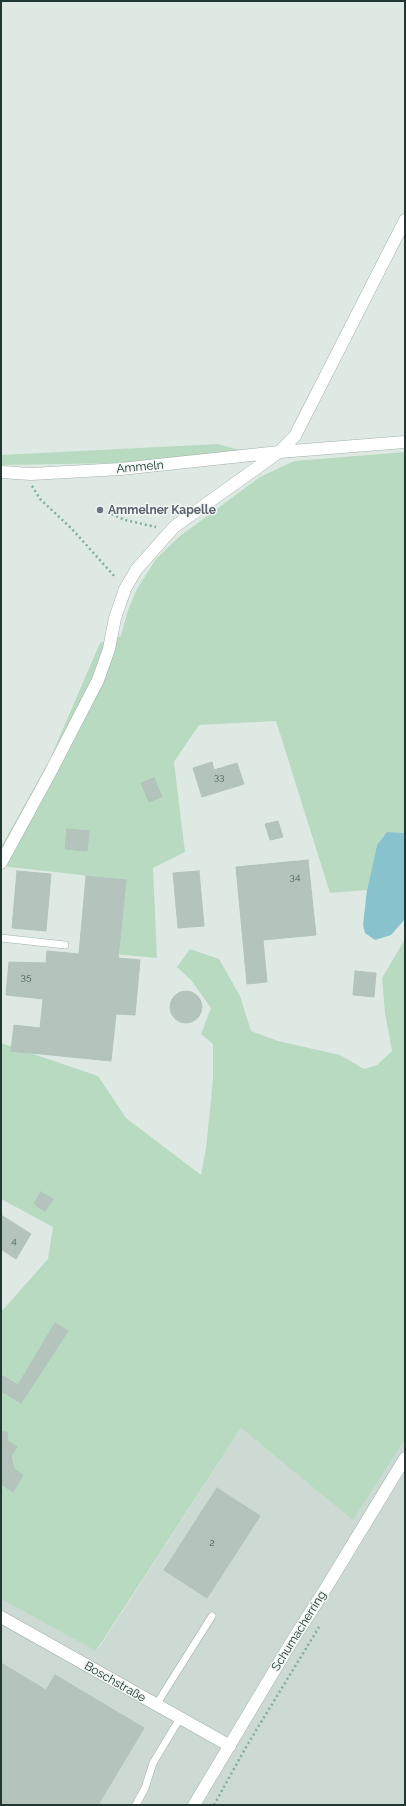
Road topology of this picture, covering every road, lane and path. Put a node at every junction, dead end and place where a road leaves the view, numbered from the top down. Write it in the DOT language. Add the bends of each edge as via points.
graph roads {
  1 [pos="405,220"];
  2 [pos="405,442"];
  3 [pos="279,452"];
  4 [pos="1,472"];
  5 [pos="31,474"];
  6 [pos="107,512"];
  7 [pos="168,533"];
  8 [pos="125,589"];
  9 [pos="1,863"];
  10 [pos="1,938"];
  11 [pos="65,945"];
  12 [pos="405,1458"];
  13 [pos="212,1616"];
  14 [pos="1,1617"];
  15 [pos="156,1705"];
  16 [pos="180,1718"];
  17 [pos="230,1746"];
  18 [pos="136,1805"];
  19 [pos="194,1805"];
  1 -- 3 [label="street" via="295,436"];
  2 -- 3 [label="street, Ammeln"];
  3 -- 5 [label="street, Ammeln" via="121,469"];
  3 -- 7 [label="street"];
  4 -- 5 [label="street, Ammeln"];
  5 -- 8 [label="path" via="32,486 40,500 72,529"];
  6 -- 7 [label="path" via="125,520 162,528"];
  7 -- 8 [label="street" via="136,570"];
  8 -- 9 [label="street" via="115,618 110,650 98,680"];
  10 -- 11 [label="lane"];
  12 -- 17 [label="street, Schumacherring" via="288,1646"];
  13 -- 15 [label="lane"];
  14 -- 15 [label="street, Boschstraße"];
  15 -- 16 [label="street, Boschstraße"];
  16 -- 17 [label="street, Boschstraße"];
  16 -- 18 [label="lane" via="153,1764"];
  17 -- 19 [label="street, Schumacherring"];
}
